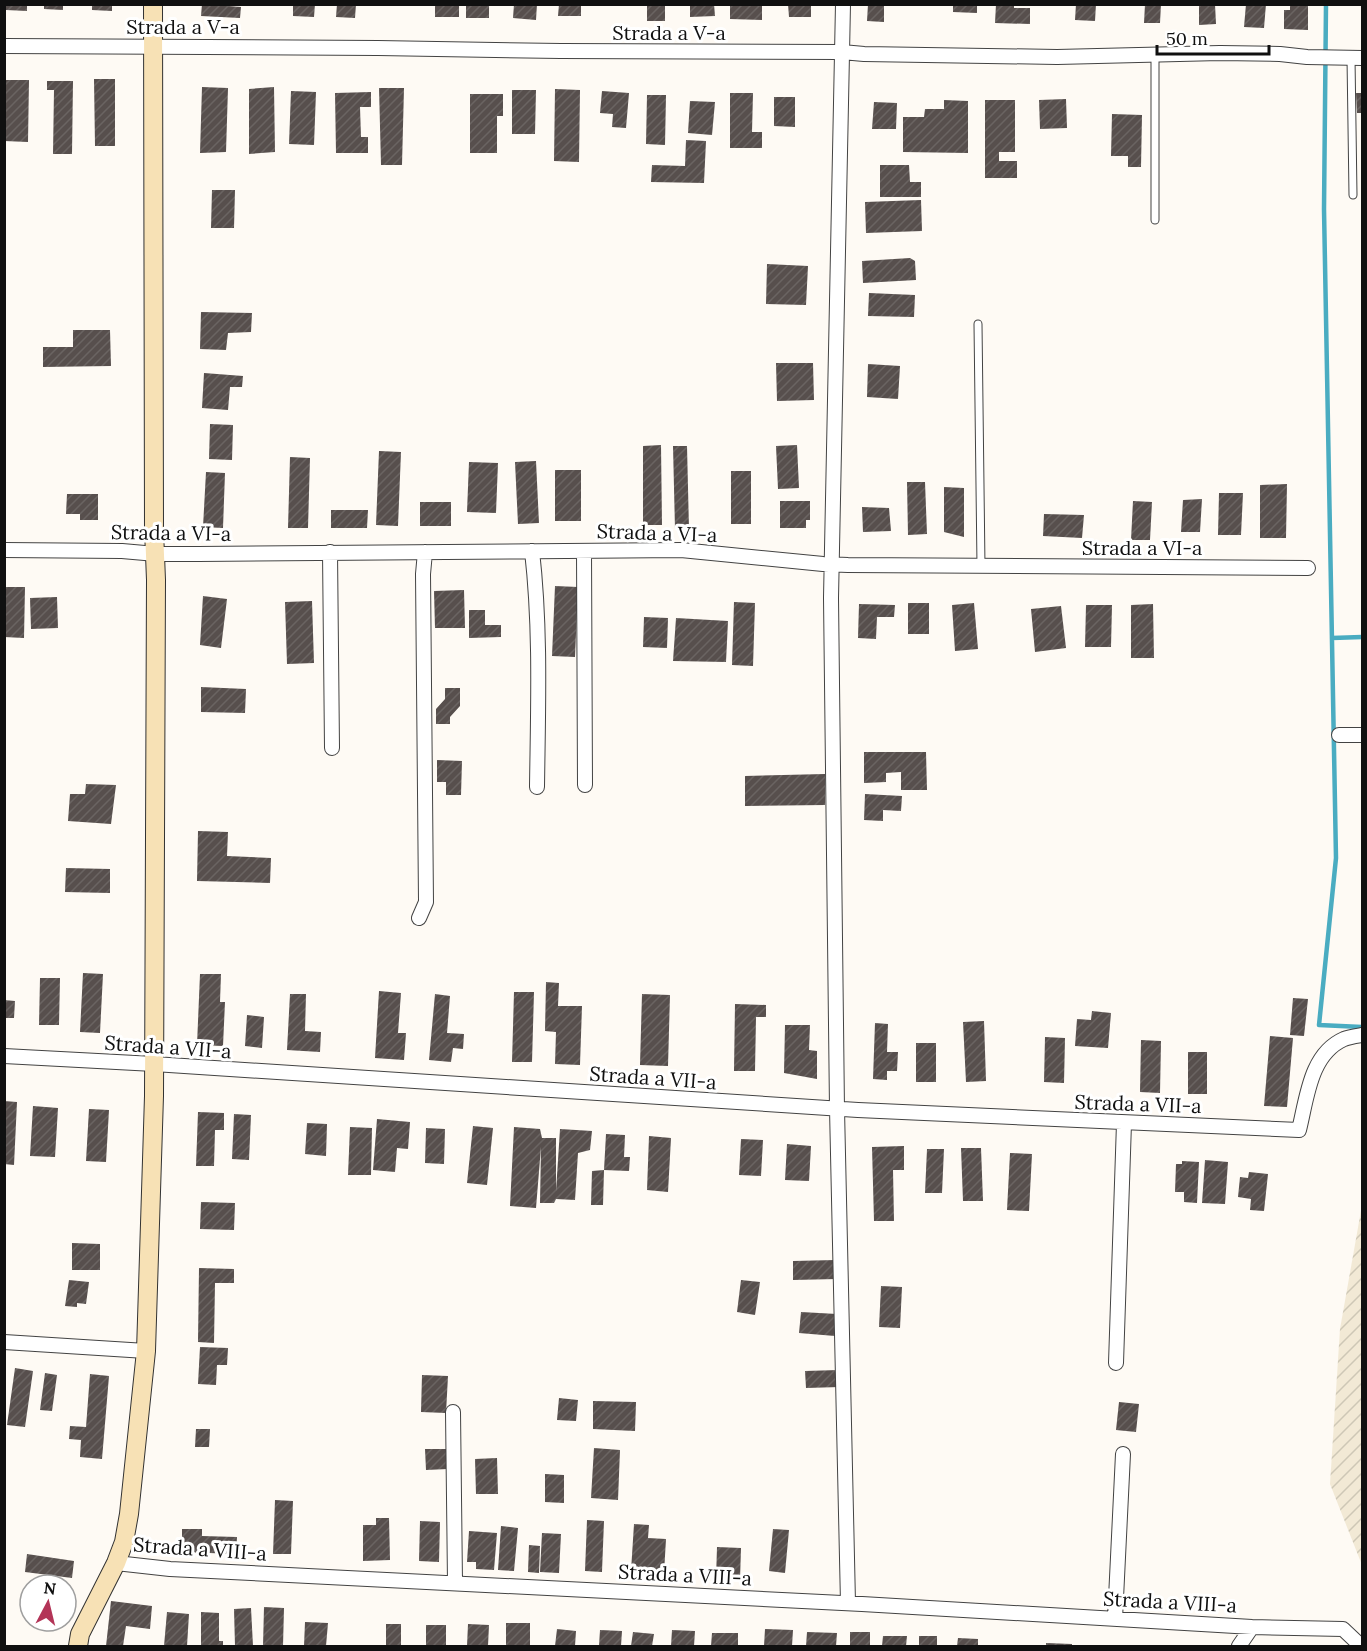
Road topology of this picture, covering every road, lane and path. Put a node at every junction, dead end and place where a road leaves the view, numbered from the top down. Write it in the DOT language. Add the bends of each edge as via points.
graph roads {
  1 [pos="153,4"];
  2 [pos="843,4"];
  3 [pos="4,46"];
  4 [pos="154,46"];
  5 [pos="842,52"];
  6 [pos="1155,54"];
  7 [pos="1357,58"];
  8 [pos="1353,195"];
  9 [pos="1155,220"];
  10 [pos="978,324"];
  11 [pos="4,550"];
  12 [pos="532,551"];
  13 [pos="584,551"];
  14 [pos="330,552"];
  15 [pos="425,552"];
  16 [pos="156,554"];
  17 [pos="832,564"];
  18 [pos="981,566"];
  19 [pos="1308,568"];
  20 [pos="1340,735"];
  21 [pos="1362,735"];
  22 [pos="332,748"];
  23 [pos="585,785"];
  24 [pos="537,787"];
  25 [pos="419,918"];
  26 [pos="1362,1035"];
  27 [pos="4,1056"];
  28 [pos="154,1064"];
  29 [pos="837,1109"];
  30 [pos="1124,1123"];
  31 [pos="4,1342"];
  32 [pos="146,1351"];
  33 [pos="1116,1362"];
  34 [pos="453,1412"];
  35 [pos="1123,1454"];
  36 [pos="116,1563"];
  37 [pos="454,1582"];
  38 [pos="848,1603"];
  39 [pos="1115,1618"];
  40 [pos="1252,1627"];
  41 [pos="78,1647"];
  42 [pos="1239,1647"];
  43 [pos="1361,1647"];
  1 -- 4 [label="street"];
  2 -- 5 [label="street"];
  3 -- 4 [label="street, Strada a V-a"];
  4 -- 5 [label="street, Strada a V-a"];
  4 -- 16 [label="street"];
  5 -- 6 [label="street, Strada a V-a" via="1057,57"];
  5 -- 17 [label="street"];
  6 -- 7 [label="street, Strada a V-a"];
  6 -- 9 [label="lane"];
  7 -- 8 [label="lane"];
  10 -- 18 [label="lane"];
  11 -- 16 [label="street, Strada a VI-a" via="122,550"];
  12 -- 13 [label="street, Strada a VI-a"];
  12 -- 15 [label="street, Strada a VI-a"];
  12 -- 24 [label="street" via="538,674"];
  13 -- 17 [label="street, Strada a VI-a" via="681,550"];
  13 -- 23 [label="street"];
  14 -- 15 [label="street, Strada a VI-a"];
  14 -- 16 [label="street, Strada a VI-a"];
  14 -- 22 [label="street"];
  15 -- 25 [label="street" via="426,902"];
  16 -- 28 [label="street"];
  17 -- 18 [label="street, Strada a VI-a"];
  17 -- 29 [label="street"];
  18 -- 19 [label="street, Strada a VI-a"];
  20 -- 21 [label="street"];
  26 -- 30 [label="street, Strada a VII-a" via="1330,1047 1320,1058 1299,1130"];
  27 -- 28 [label="street, Strada a VII-a"];
  28 -- 29 [label="street, Strada a VII-a"];
  28 -- 32 [label="street"];
  29 -- 30 [label="street, Strada a VII-a"];
  29 -- 38 [label="street"];
  30 -- 33 [label="street"];
  31 -- 32 [label="street"];
  32 -- 36 [label="street" via="129,1515"];
  34 -- 37 [label="street"];
  35 -- 39 [label="street"];
  36 -- 37 [label="street, Strada a VIII-a"];
  36 -- 41 [label="street" via="80,1634"];
  37 -- 38 [label="street, Strada a VIII-a"];
  38 -- 39 [label="street, Strada a VIII-a"];
  39 -- 40 [label="street, Strada a VIII-a"];
  40 -- 42 [label="street"];
  40 -- 43 [label="street, Strada a VIII-a" via="1343,1629"];
}
